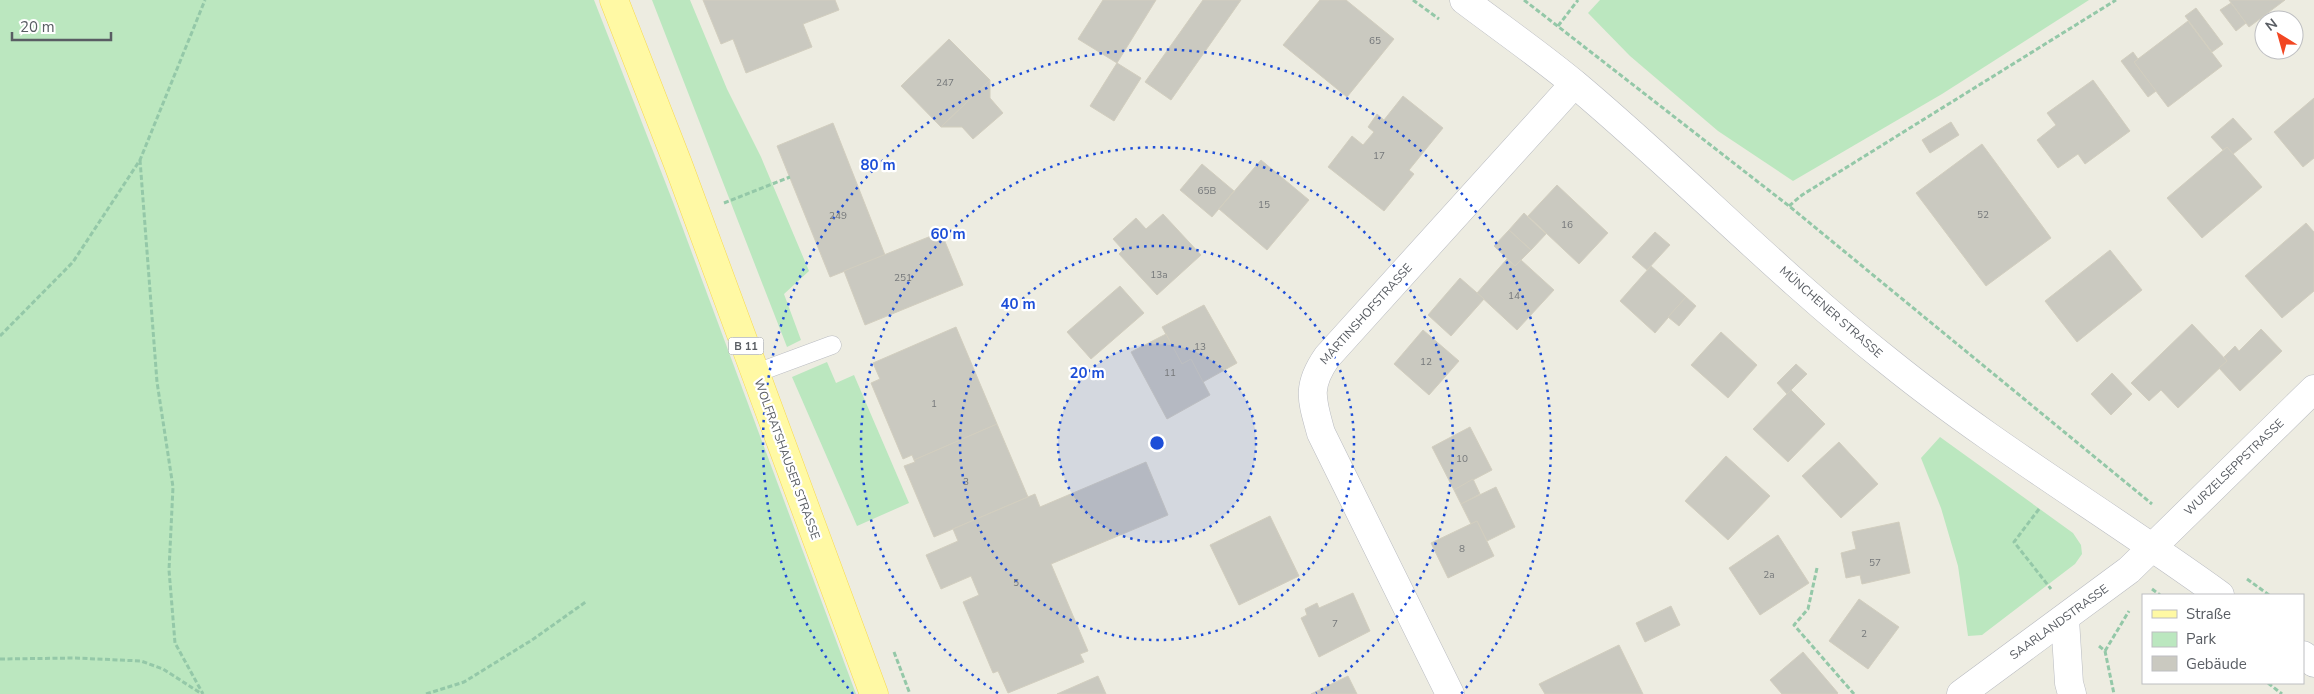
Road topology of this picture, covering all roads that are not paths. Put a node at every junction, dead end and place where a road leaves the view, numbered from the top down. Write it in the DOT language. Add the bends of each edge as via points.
graph roads {
  1 [pos="614,0"];
  2 [pos="1464,0"];
  3 [pos="1574,84"];
  4 [pos="832,345"];
  5 [pos="756,373"];
  6 [pos="2314,389"];
  7 [pos="2154,547"];
  8 [pos="2219,594"];
  9 [pos="2060,607"];
  10 [pos="874,694"];
  11 [pos="1450,694"];
  12 [pos="1961,694"];
  13 [pos="2072,694"];
  1 -- 5 [label="main road, WOLFRATSHAUSER STRASSE / B 11"];
  2 -- 3 [label="street, MÜNCHENER STRASSE"];
  3 -- 7 [label="street, MÜNCHENER STRASSE" via="1887,361 1948,407"];
  3 -- 11 [label="street, MARTINSHOFSTRASSE" via="1327,357 1312,384 1311,398 1321,433"];
  4 -- 5 [label="lane"];
  5 -- 10 [label="main road, WOLFRATSHAUSER STRASSE / B 11"];
  6 -- 7 [label="street, WURZELSEPPSTRASSE"];
  7 -- 8 [label="street, MÜNCHENER STRASSE"];
  7 -- 9 [label="street, SAARLANDSTRASSE" via="2129,570"];
  9 -- 12 [label="street, SAARLANDSTRASSE"];
  9 -- 13 [label="street"];
}
